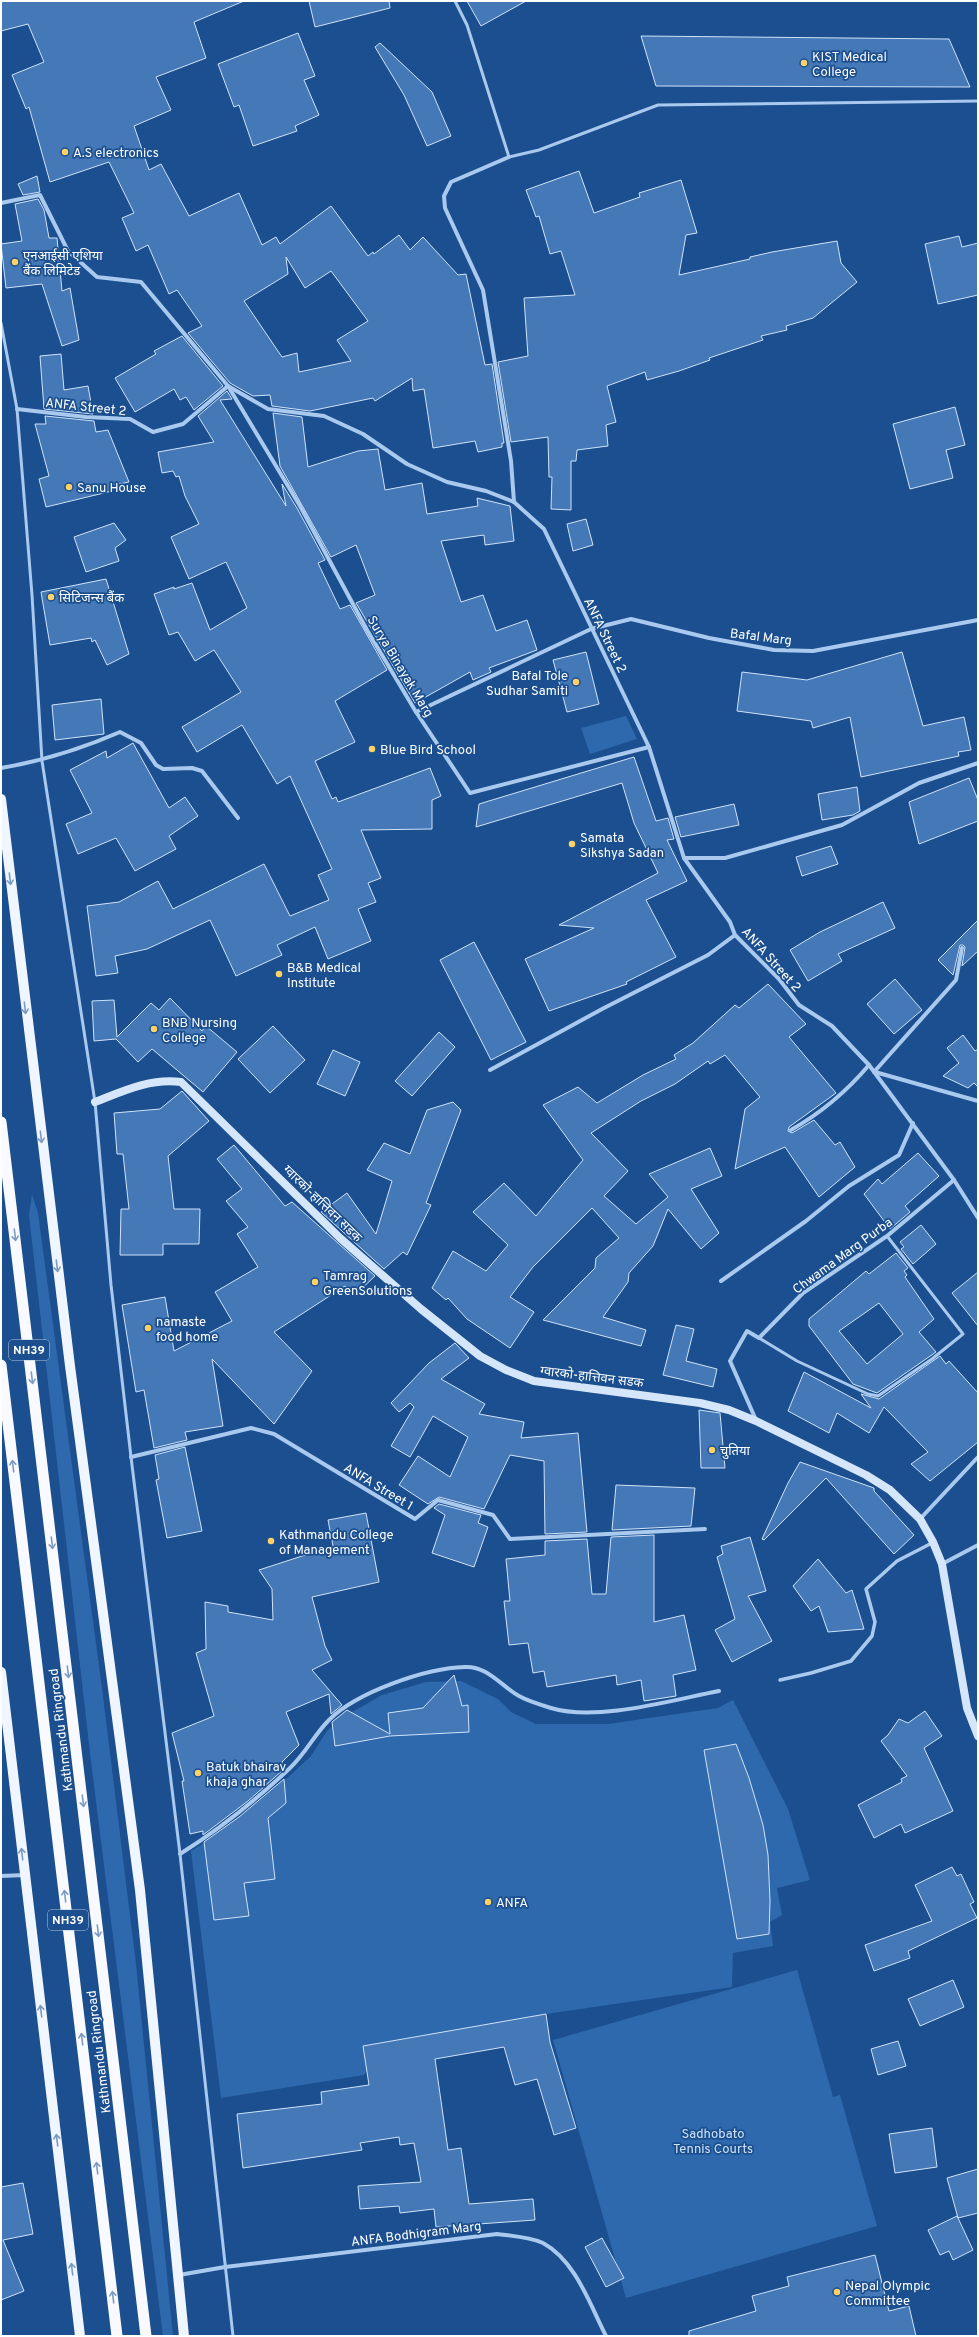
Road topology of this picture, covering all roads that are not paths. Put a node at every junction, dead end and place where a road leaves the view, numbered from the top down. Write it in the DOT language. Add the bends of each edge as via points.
graph roads {
  1 [pos="454,1"];
  2 [pos="978,101"];
  3 [pos="509,156"];
  4 [pos="1,203"];
  5 [pos="1,324"];
  6 [pos="228,386"];
  7 [pos="17,409"];
  8 [pos="514,502"];
  9 [pos="978,620"];
  10 [pos="591,629"];
  11 [pos="416,712"];
  12 [pos="648,746"];
  13 [pos="42,761"];
  14 [pos="978,762"];
  15 [pos="1,768"];
  16 [pos="1,799"];
  17 [pos="238,818"];
  18 [pos="684,858"];
  19 [pos="735,935"];
  20 [pos="962,948"];
  21 [pos="869,1065"];
  22 [pos="490,1070"];
  23 [pos="874,1072"];
  24 [pos="978,1101"];
  25 [pos="95,1102"];
  26 [pos="1,1122"];
  27 [pos="913,1123"];
  28 [pos="791,1130"];
  29 [pos="954,1180"];
  30 [pos="978,1218"];
  31 [pos="887,1236"];
  32 [pos="721,1281"];
  33 [pos="759,1338"];
  34 [pos="1,1365"];
  35 [pos="756,1421"];
  36 [pos="131,1457"];
  37 [pos="978,1457"];
  38 [pos="920,1519"];
  39 [pos="704,1529"];
  40 [pos="933,1542"];
  41 [pos="978,1545"];
  42 [pos="942,1564"];
  43 [pos="1,1672"];
  44 [pos="780,1680"];
  45 [pos="719,1691"];
  46 [pos="978,1736"];
  47 [pos="180,1854"];
  48 [pos="25,1875"];
  49 [pos="1,1876"];
  50 [pos="226,2267"];
  51 [pos="178,2275"];
  52 [pos="80,2336"];
  53 [pos="117,2336"];
  54 [pos="146,2336"];
  55 [pos="184,2336"];
  56 [pos="233,2336"];
  57 [pos="606,2336"];
  1 -- 3 [label="lane" via="467,25"];
  2 -- 3 [label="lane" via="658,105 539,150"];
  3 -- 8 [label="street" via="451,182 444,196 445,208 483,290 511,461"];
  4 -- 6 [label="street" via="40,195 68,251 97,277 141,282"];
  5 -- 7 [label="lane"];
  6 -- 7 [label="street, ANFA Street 2" via="183,424 153,432 130,419"];
  6 -- 8 [label="street, ANFA Street 2" via="268,409 324,416 363,434 407,464 447,482 486,491"];
  6 -- 11 [label="street, Surya Binayak Marg" via="300,506 367,630"];
  7 -- 13 [label="lane"];
  8 -- 10 [label="street, ANFA Street 2" via="544,529"];
  9 -- 10 [label="street, Bafal Marg" via="813,651 774,650 709,638 631,619"];
  10 -- 11 [label="street, Bafal Marg"];
  10 -- 12 [label="street, ANFA Street 2"];
  11 -- 12 [label="street, Surya Binayak Marg" via="470,793"];
  12 -- 18 [label="street, ANFA Street 2"];
  13 -- 15 [label="street"];
  13 -- 17 [label="street" via="90,746 120,732 141,743 156,765 163,769 192,768 202,771"];
  13 -- 25 [label="lane"];
  14 -- 18 [label="street" via="919,783 842,825 725,858"];
  16 -- 51 [label="main road, one-way" via="68,1350 140,1890"];
  18 -- 19 [label="street, ANFA Street 2" via="730,922"];
  19 -- 21 [label="street, ANFA Street 2" via="779,979 799,1005 832,1026"];
  19 -- 22 [label="street" via="708,955"];
  20 -- 23 [label="street" via="956,980"];
  21 -- 23 [label="street, ANFA Street 2"];
  21 -- 28 [label="street" via="853,1084 812,1118"];
  23 -- 24 [label="street"];
  23 -- 27 [label="street, ANFA Street 2"];
  25 -- 35 [label="main road, ग्वारको-हात्तिवन सडक" via="138,1085 167,1080 181,1082 346,1243 421,1309 480,1356 506,1370 534,1381 563,1386 700,1403 730,1410"];
  25 -- 36 [label="lane"];
  26 -- 54 [label="highway, Kathmandu Ringroad / NH39, one-way"];
  27 -- 29 [label="street, ANFA Street 2"];
  27 -- 32 [label="street" via="899,1154 849,1186 806,1221"];
  29 -- 30 [label="street, ANFA Street 2"];
  29 -- 31 [label="street, Chwama Marg Purba"];
  31 -- 33 [label="street, Chwama Marg Purba" via="803,1293"];
  31 -- 33 [label="lane" via="963,1334 932,1360 878,1396 868,1394 797,1361"];
  33 -- 35 [label="street" via="747,1331 730,1361"];
  53 -- 34 [label="highway, Kathmandu Ringroad / NH39, one-way"];
  35 -- 38 [label="main road, ग्वारको-हात्तिवन सडक" via="866,1475 890,1490"];
  36 -- 39 [label="street, ANFA Street 1" via="251,1428 274,1434 415,1520 438,1500 493,1515 510,1539"];
  36 -- 47 [label="lane"];
  37 -- 38 [label="street"];
  38 -- 40 [label="main road, ग्वारको-हात्तिवन सडक"];
  40 -- 42 [label="main road, ग्वारको-हात्तिवन सडक"];
  40 -- 44 [label="street" via="897,1561 866,1589 875,1622 872,1636 851,1661"];
  41 -- 42 [label="street"];
  42 -- 46 [label="main road, ग्वारको-हात्तिवन सडक" via="967,1708"];
  48 -- 43 [label="main road, one-way"];
  45 -- 47 [label="street" via="642,1706 579,1713 552,1708 519,1696 492,1675 467,1667 428,1673 394,1683 347,1706 328,1721 303,1756 264,1793 225,1825"];
  47 -- 50 [label="lane"];
  48 -- 49 [label="street"];
  52 -- 48 [label="main road, one-way"];
  50 -- 51 [label="street, ANFA Bodhigram Marg"];
  50 -- 56 [label="lane"];
  50 -- 57 [label="street, ANFA Bodhigram Marg" via="497,2234 526,2238 543,2244 575,2274"];
  51 -- 55 [label="main road"];
}
